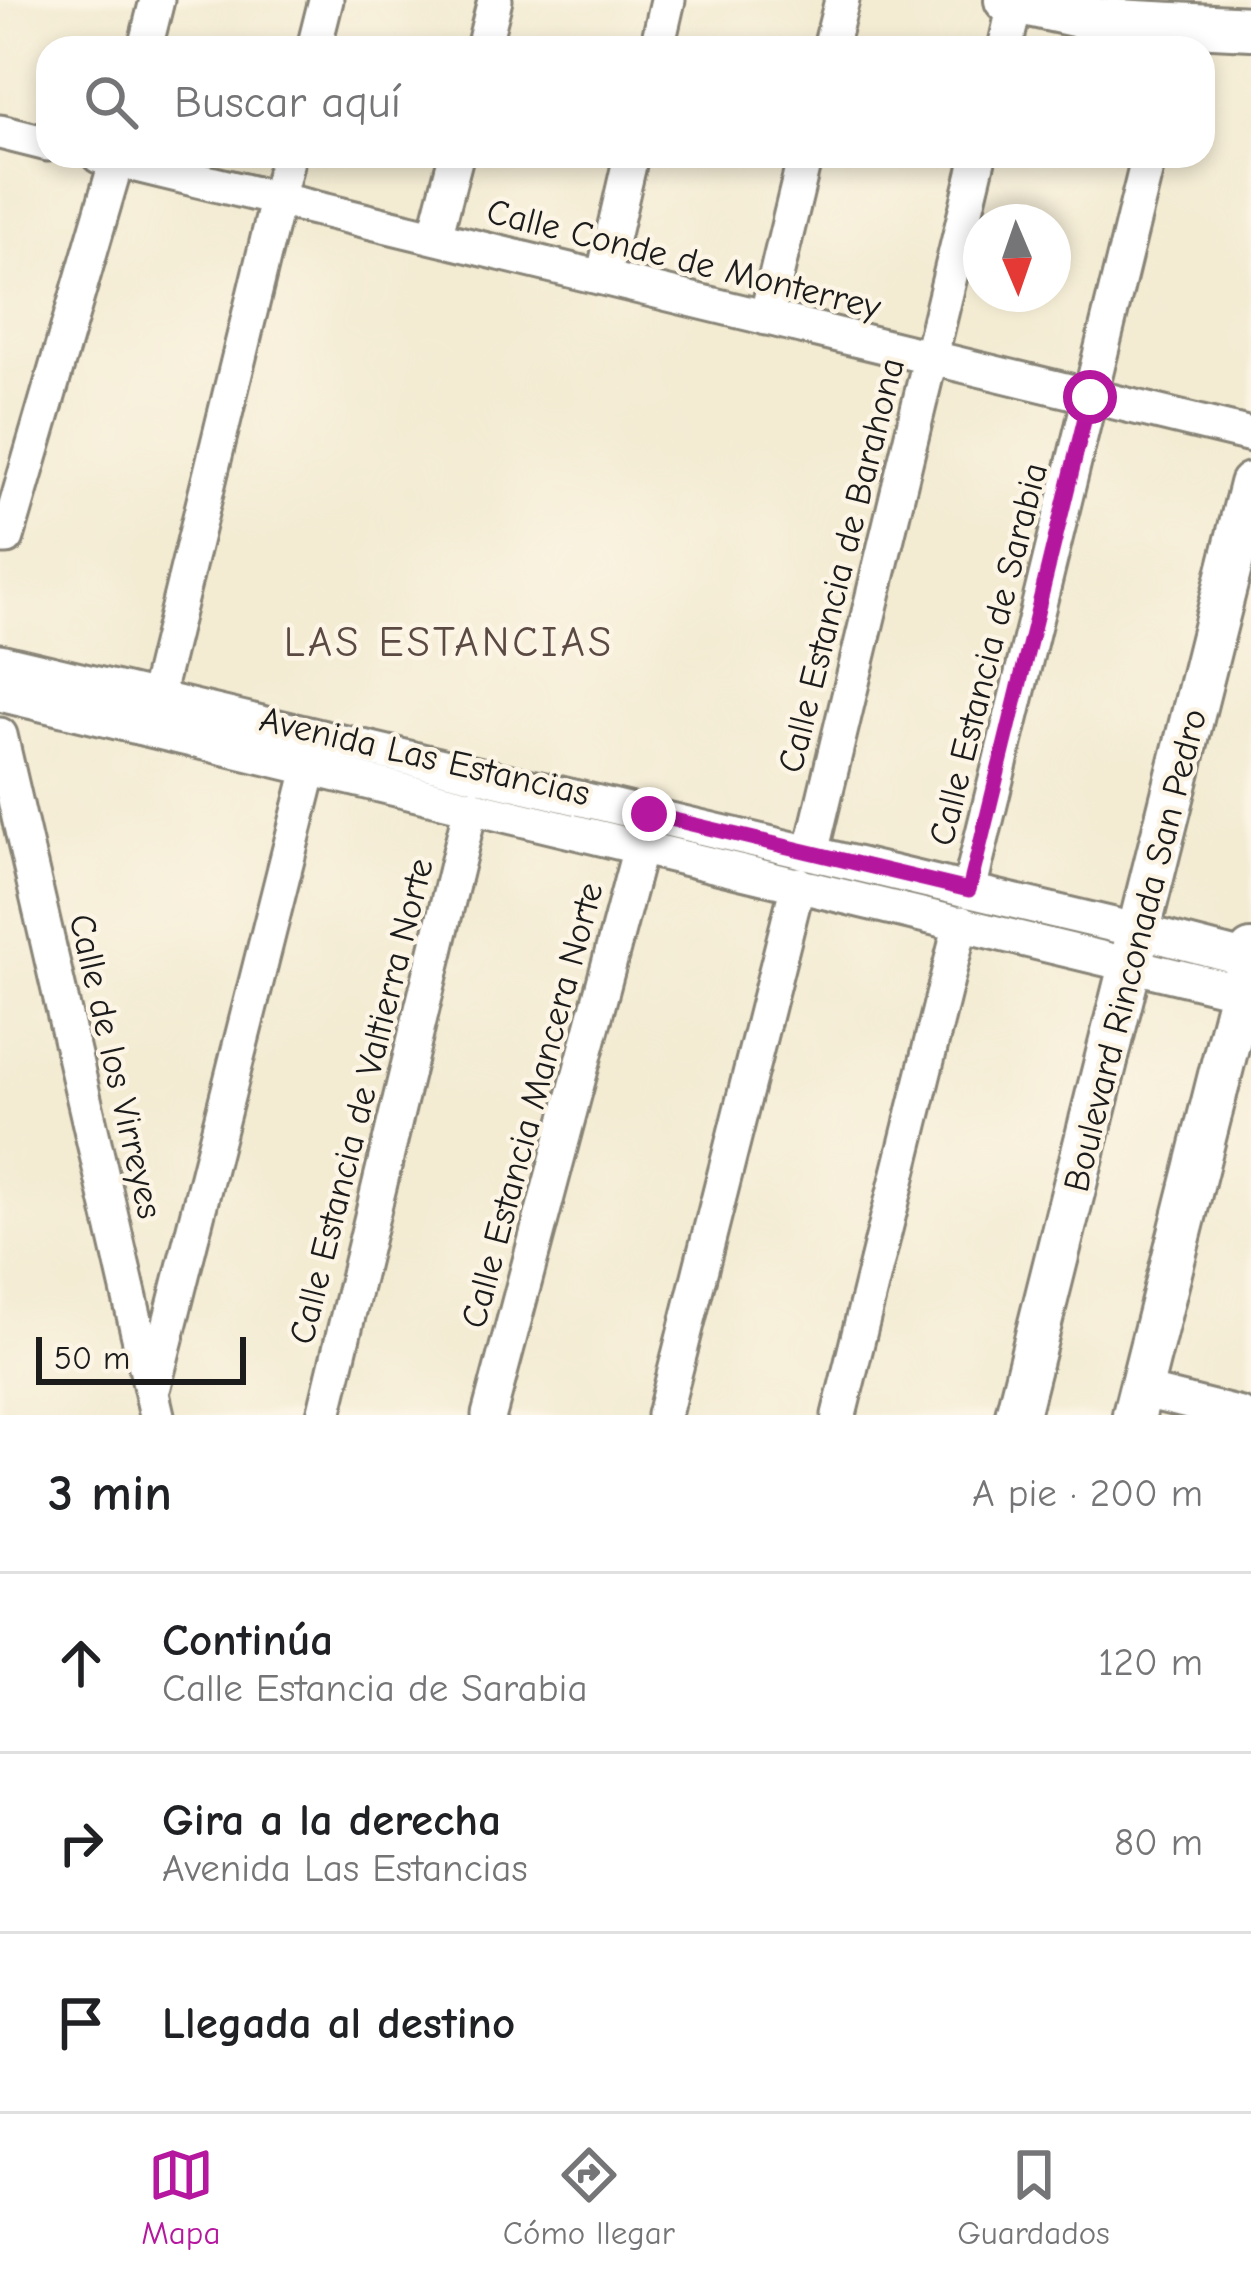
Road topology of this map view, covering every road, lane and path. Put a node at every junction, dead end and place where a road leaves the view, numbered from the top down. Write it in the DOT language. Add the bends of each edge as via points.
graph roads {
  1 [pos="157,0"];
  2 [pos="326,0"];
  3 [pos="495,0"];
  4 [pos="668,0"];
  5 [pos="842,0"];
  6 [pos="1011,2"];
  7 [pos="1251,28"];
  8 [pos="148,36"];
  9 [pos="317,36"];
  10 [pos="486,36"];
  11 [pos="660,36"];
  12 [pos="833,36"];
  13 [pos="1007,36"];
  14 [pos="1178,36"];
  15 [pos="0,132"];
  16 [pos="36,141"];
  17 [pos="108,168"];
  18 [pos="154,168"];
  19 [pos="284,168"];
  20 [pos="452,168"];
  21 [pos="629,168"];
  22 [pos="802,168"];
  23 [pos="976,168"];
  24 [pos="1146,168"];
  25 [pos="277,199"];
  26 [pos="435,237"];
  27 [pos="603,278"];
  28 [pos="766,318"];
  29 [pos="930,357"];
  30 [pos="1090,397"];
  31 [pos="1251,435"];
  32 [pos="1251,484"];
  33 [pos="0,537"];
  34 [pos="0,661"];
  35 [pos="0,694"];
  36 [pos="156,698"];
  37 [pos="0,735"];
  38 [pos="314,752"];
  39 [pos="472,806"];
  40 [pos="645,831"];
  41 [pos="805,868"];
  42 [pos="965,906"];
  43 [pos="1135,947"];
  44 [pos="1249,971"];
  45 [pos="1137,1402"];
  46 [pos="155,1404"];
  47 [pos="324,1415"];
  48 [pos="489,1415"];
  49 [pos="664,1415"];
  50 [pos="839,1415"];
  51 [pos="1017,1415"];
  52 [pos="1241,1415"];
  1 -- 8 [label="street"];
  2 -- 9 [label="street"];
  3 -- 10 [label="street"];
  4 -- 11 [label="street"];
  5 -- 12 [label="street"];
  6 -- 13 [label="street"];
  6 -- 14 [label="street"];
  7 -- 14 [label="street"];
  15 -- 16 [label="street"];
  17 -- 33 [label="street" via="7,537"];
  18 -- 25 [label="street, Calle Conde de Monterrey"];
  19 -- 25 [label="street"];
  20 -- 26 [label="street"];
  21 -- 27 [label="street"];
  22 -- 28 [label="street"];
  23 -- 29 [label="street, Calle Estancia de Barahona"];
  24 -- 30 [label="street, Calle Estancia de Sarabia"];
  25 -- 26 [label="street, Calle Conde de Monterrey"];
  25 -- 36 [label="street"];
  26 -- 27 [label="street, Calle Conde de Monterrey"];
  27 -- 28 [label="street, Calle Conde de Monterrey"];
  28 -- 29 [label="street, Calle Conde de Monterrey"];
  29 -- 30 [label="street, Calle Conde de Monterrey"];
  29 -- 41 [label="street, Calle Estancia de Barahona"];
  30 -- 31 [label="street, Calle Conde de Monterrey"];
  30 -- 42 [label="street, Calle Estancia de Sarabia"];
  32 -- 43 [label="street, Boulevard Rinconada San Pedro"];
  34 -- 36 [label="street, Avenida Las Estancias"];
  35 -- 38 [label="street, Avenida Las Estancias"];
  36 -- 38 [label="street, Avenida Las Estancias"];
  37 -- 46 [label="street, Calle de los Virreyes"];
  38 -- 39 [label="street, Avenida Las Estancias"];
  38 -- 40 [label="street, Avenida Las Estancias"];
  38 -- 46 [label="street"];
  39 -- 40 [label="street, Avenida Las Estancias"];
  39 -- 47 [label="street, Calle Estancia de Valtierra Norte"];
  40 -- 41 [label="street, Avenida Las Estancias"];
  40 -- 48 [label="street, Calle Estancia Mancera Norte"];
  41 -- 42 [label="street, Avenida Las Estancias"];
  41 -- 49 [label="street, Calle Estancia de Barahona"];
  42 -- 43 [label="street, Avenida Las Estancias"];
  42 -- 50 [label="street, Calle Estancia de Sarabia"];
  43 -- 44 [label="street, Avenida Las Estancias"];
  43 -- 51 [label="street, Boulevard Rinconada San Pedro"];
  44 -- 45 [label="street"];
  45 -- 52 [label="street"];
}
